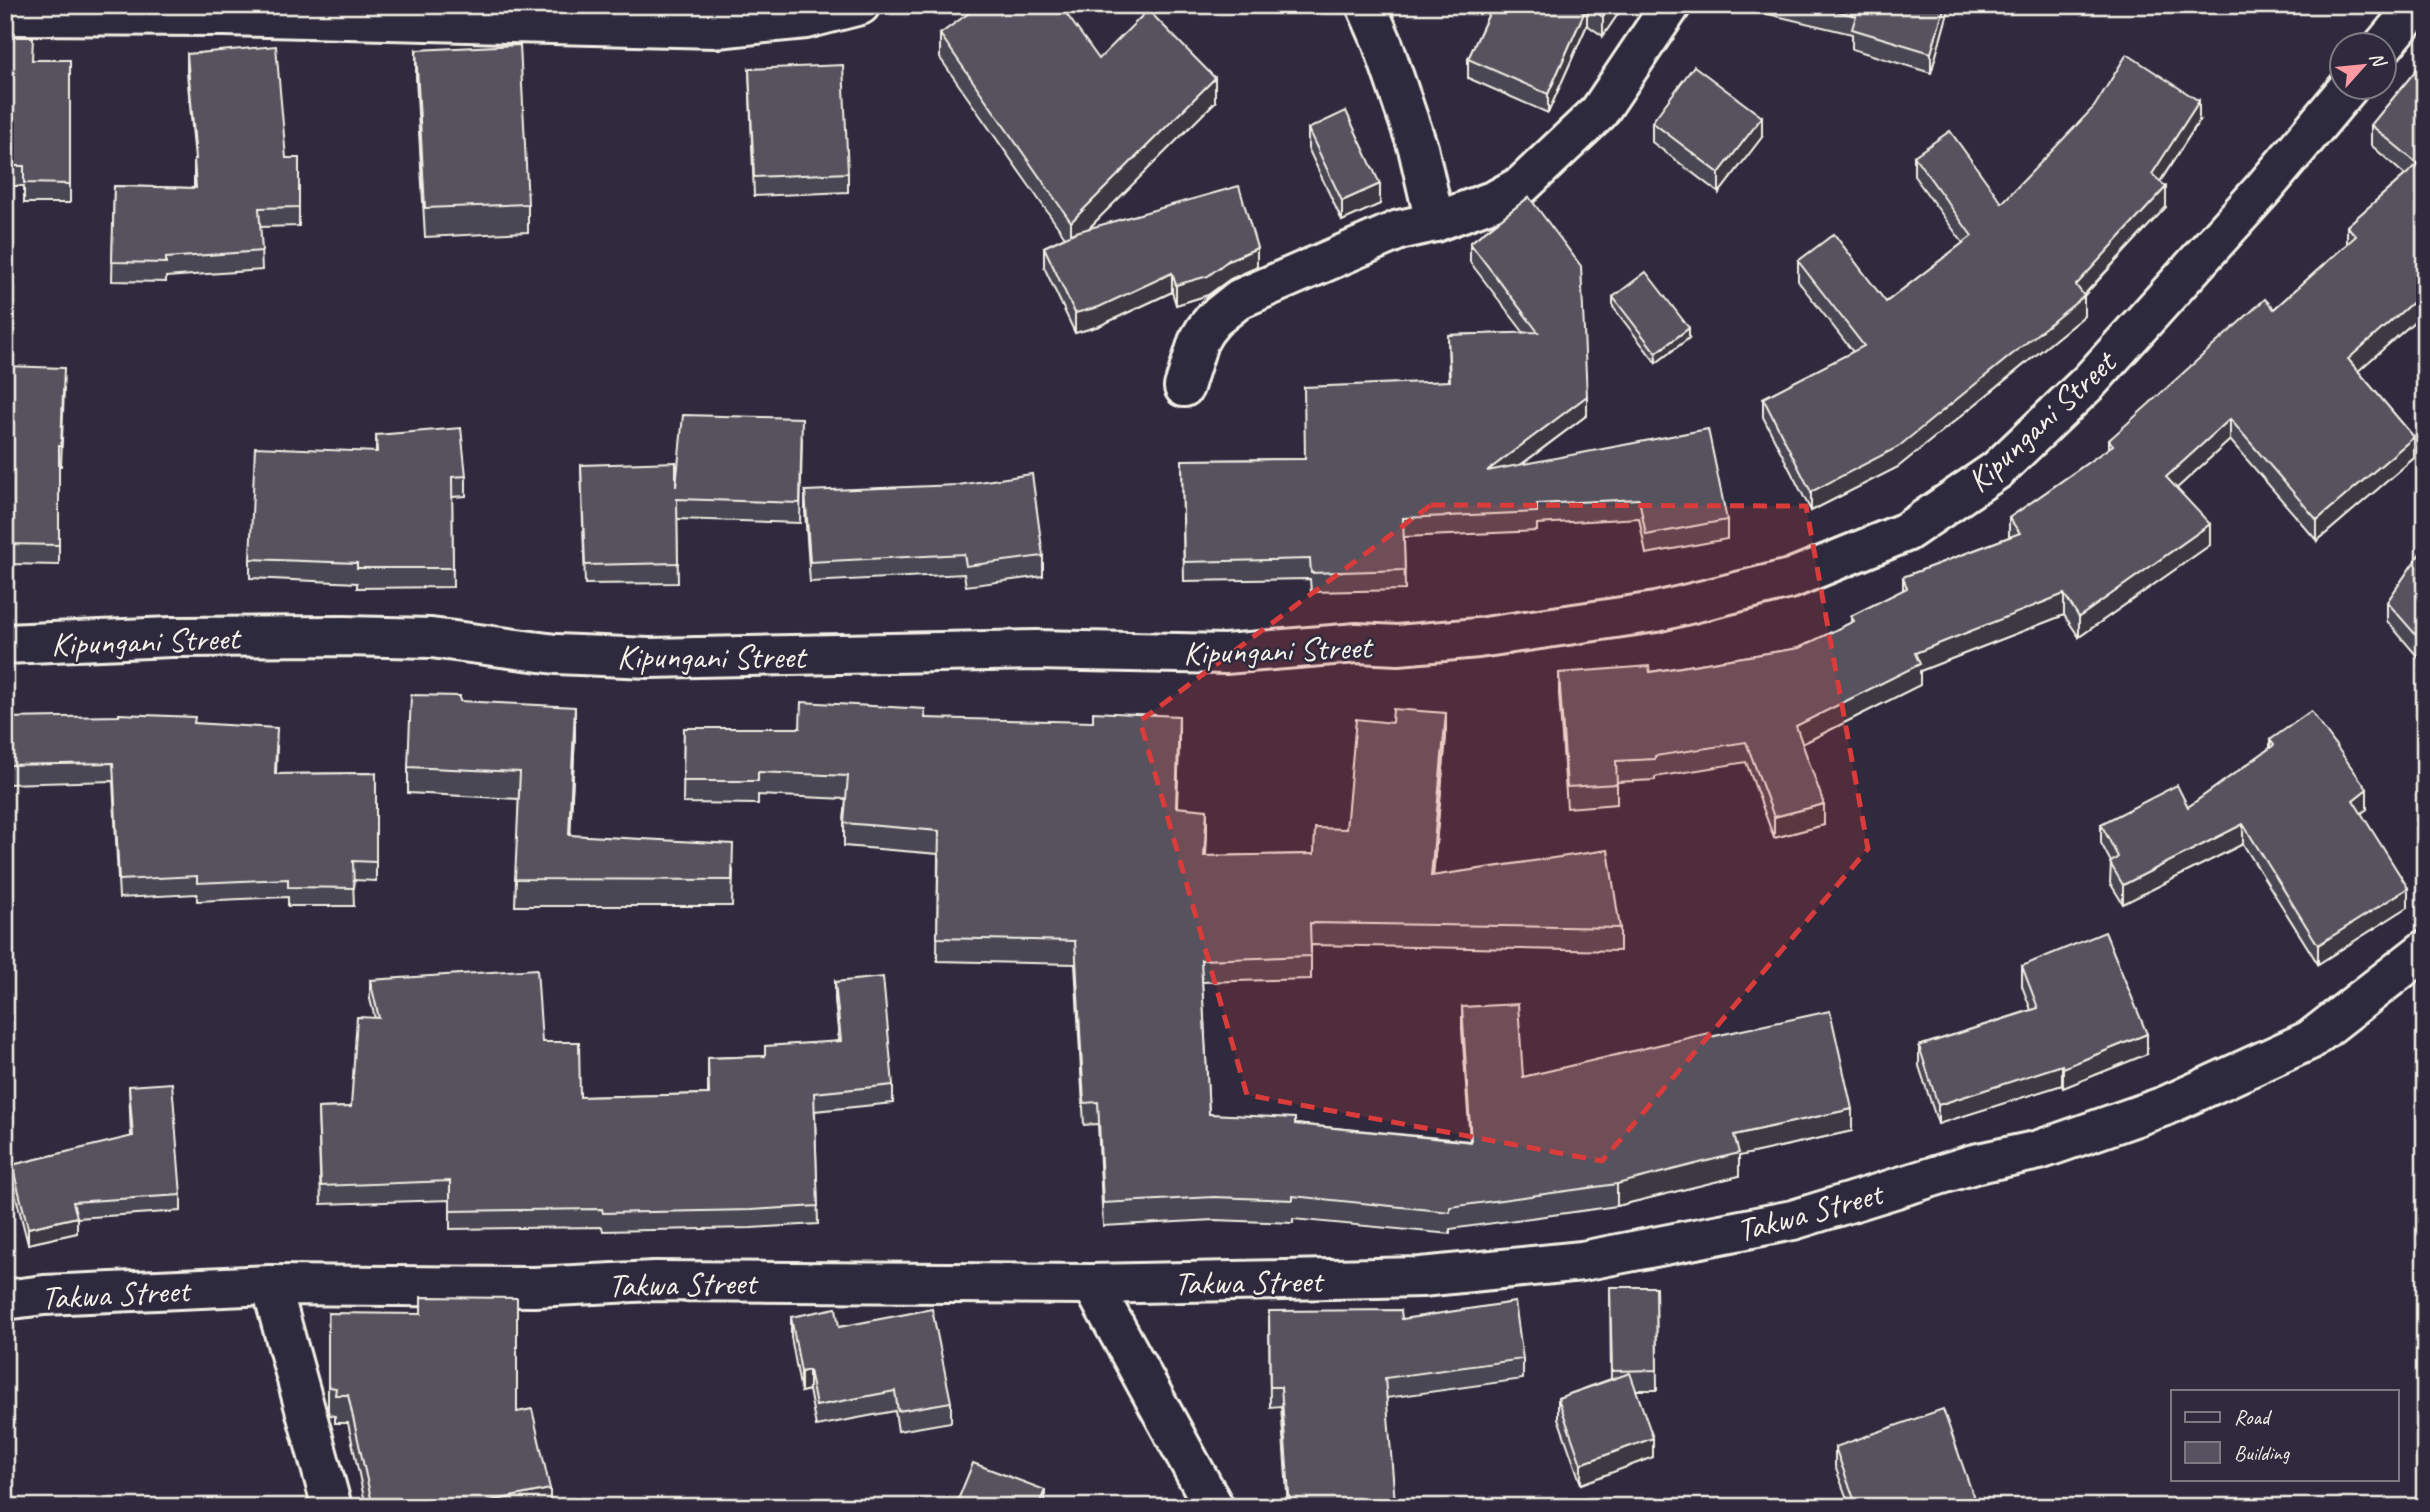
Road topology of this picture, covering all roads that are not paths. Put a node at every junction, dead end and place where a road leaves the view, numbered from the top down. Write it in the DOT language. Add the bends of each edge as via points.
graph roads {
  1 [pos="860,5"];
  2 [pos="1366,5"];
  3 [pos="1671,5"];
  4 [pos="2417,5"];
  5 [pos="5,15"];
  6 [pos="2395,32"];
  7 [pos="2336,102"];
  8 [pos="1435,222"];
  9 [pos="1184,387"];
  10 [pos="5,645"];
  11 [pos="2425,950"];
  12 [pos="1092,1284"];
  13 [pos="271,1285"];
  14 [pos="5,1300"];
  15 [pos="332,1507"];
  16 [pos="1214,1507"];
  1 -- 5 [label="street" via="806,19 717,28"];
  2 -- 8 [label="street" via="1418,148"];
  3 -- 8 [label="street" via="1599,112 1557,153 1522,185 1496,200"];
  4 -- 6 [label="street"];
  7 -- 10 [label="street, Kipungani Street" via="2089,382 1997,470 1906,532 1790,579 1656,612 1478,638 1225,654 1036,650 649,658 556,654 431,638 343,636 172,637"];
  8 -- 9 [label="street" via="1399,230 1239,299 1205,330"];
  11 -- 12 [label="street, Takwa Street" via="2310,1040 2165,1107 2039,1150 1973,1164 1793,1220 1582,1261 1421,1277"];
  12 -- 13 [label="street, Takwa Street" via="654,1281 534,1287"];
  12 -- 16 [label="street"];
  13 -- 14 [label="street, Takwa Street"];
  13 -- 15 [label="street"];
}
